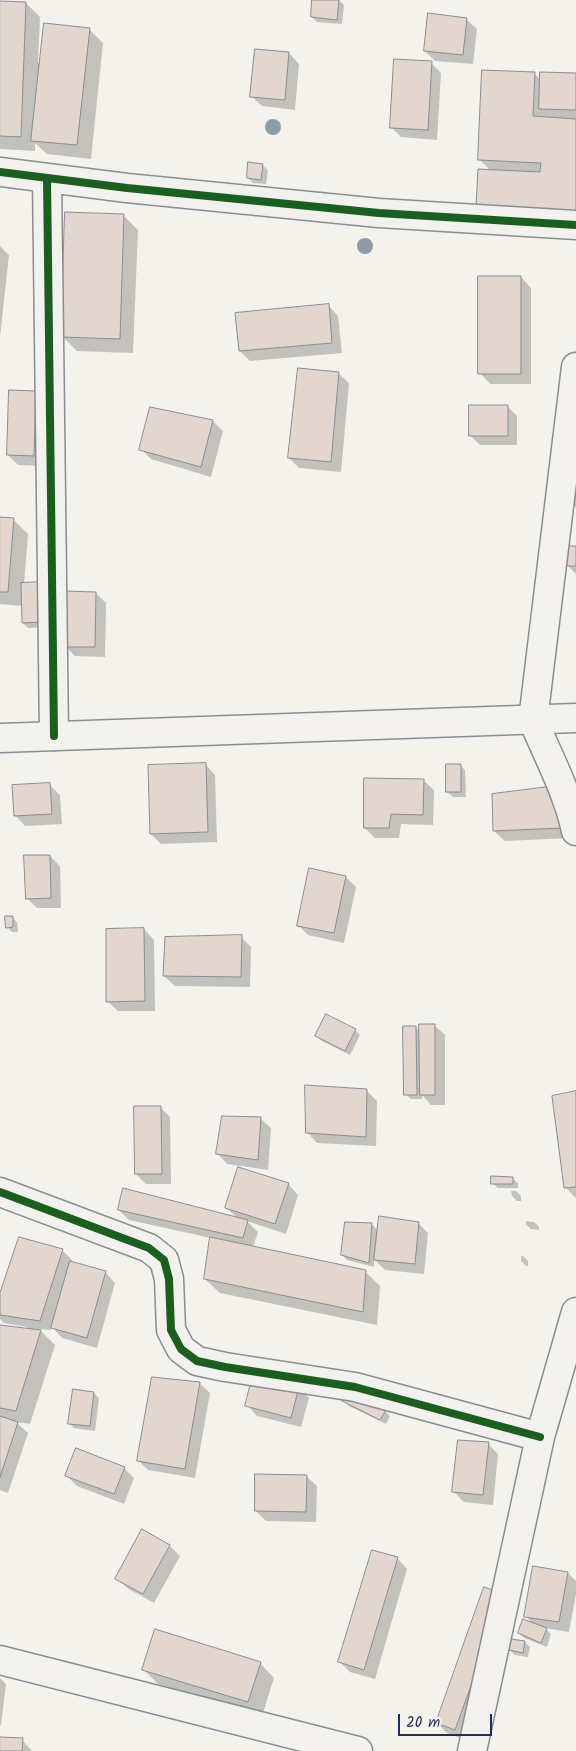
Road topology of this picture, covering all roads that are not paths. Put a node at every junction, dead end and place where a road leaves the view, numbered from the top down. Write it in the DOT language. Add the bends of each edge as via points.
graph roads {
  1 [pos="0,172"];
  2 [pos="47,178"];
  3 [pos="576,225"];
  4 [pos="576,367"];
  5 [pos="576,718"];
  6 [pos="533,720"];
  7 [pos="54,736"];
  8 [pos="0,738"];
  9 [pos="576,831"];
  10 [pos="0,1192"];
  11 [pos="576,1312"];
  12 [pos="540,1437"];
  13 [pos="0,1660"];
  14 [pos="358,1751"];
  15 [pos="472,1751"];
  1 -- 2 [label="street"];
  2 -- 3 [label="street" via="379,213"];
  2 -- 7 [label="street"];
  4 -- 6 [label="street"];
  5 -- 6 [label="street"];
  6 -- 7 [label="street"];
  6 -- 9 [label="street"];
  7 -- 8 [label="street"];
  10 -- 12 [label="street" via="149,1248 164,1260 169,1280 171,1330 181,1349 197,1361 355,1387"];
  11 -- 12 [label="street"];
  12 -- 15 [label="street"];
  13 -- 14 [label="street"];
}
